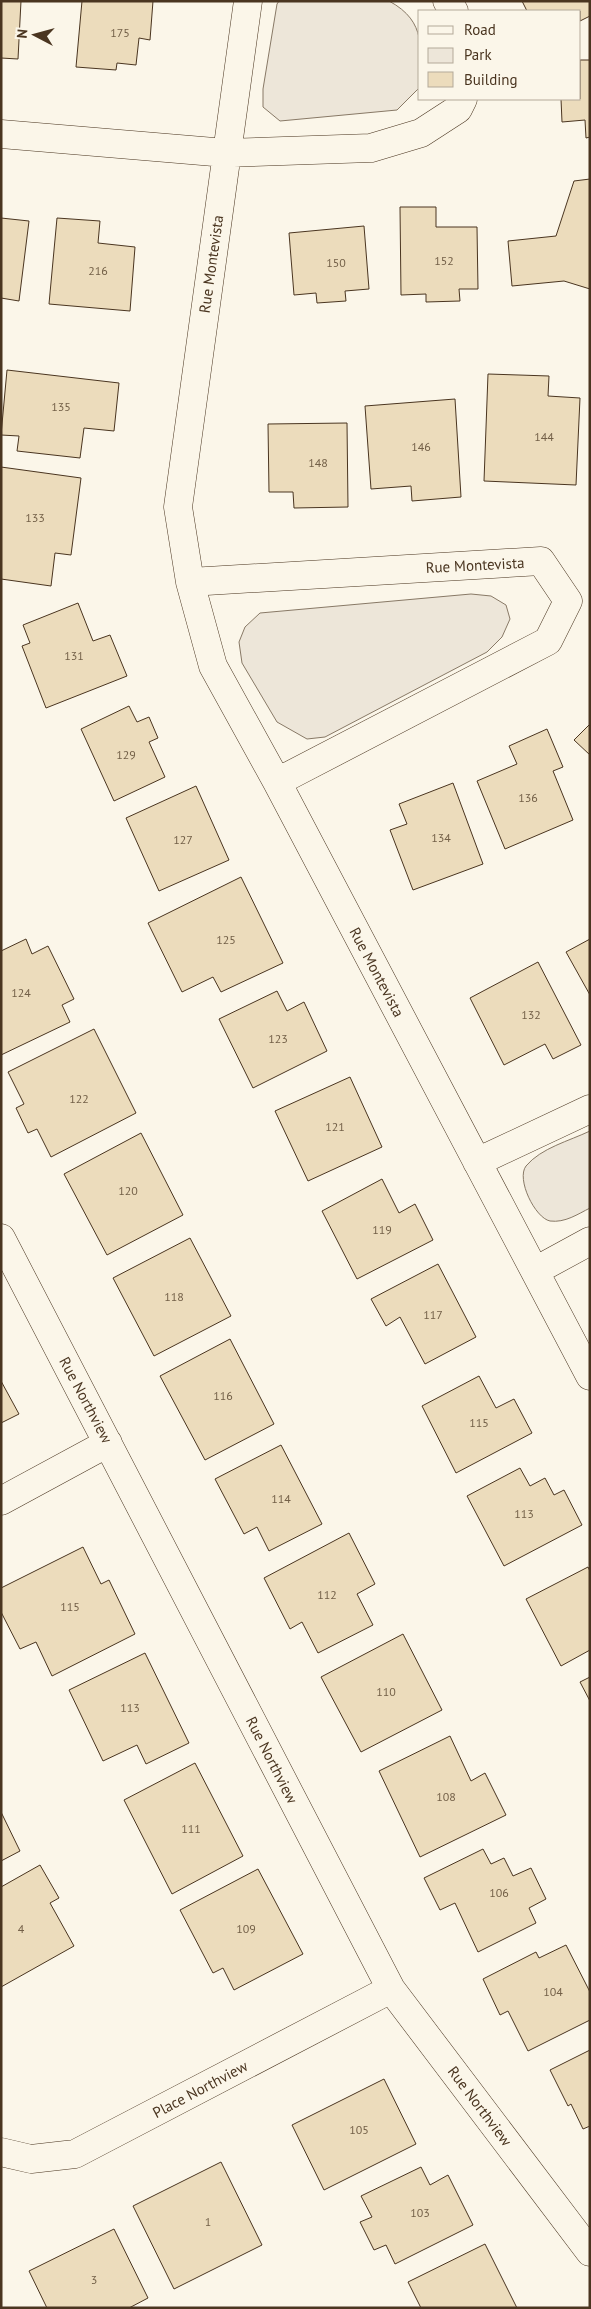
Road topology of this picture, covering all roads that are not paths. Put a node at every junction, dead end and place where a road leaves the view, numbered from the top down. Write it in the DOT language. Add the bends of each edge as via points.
graph roads {
  1 [pos="248,1"];
  2 [pos="462,100"];
  3 [pos="1,134"];
  4 [pos="226,153"];
  5 [pos="190,582"];
  6 [pos="277,782"];
  7 [pos="590,1109"];
  8 [pos="477,1162"];
  9 [pos="1,1238"];
  10 [pos="590,1241"];
  11 [pos="535,1271"];
  12 [pos="590,1376"];
  13 [pos="108,1443"];
  14 [pos="1,1501"];
  15 [pos="391,1989"];
  16 [pos="1,2152"];
  17 [pos="590,2252"];
  1 -- 4 [label="street, Rue Montevista"];
  2 -- 4 [label="street" via="458,109 421,133 370,148"];
  3 -- 4 [label="street"];
  4 -- 5 [label="street, Rue Montevista" via="178,507"];
  5 -- 6 [label="street, Rue Montevista" via="212,666"];
  5 -- 6 [label="street, Rue Montevista" via="542,561 568,601 548,641"];
  6 -- 8 [label="street, Rue Montevista"];
  7 -- 8 [label="street"];
  8 -- 11 [label="street, Rue Montevista"];
  9 -- 13 [label="street, Rue Northview"];
  10 -- 11 [label="street"];
  11 -- 12 [label="street, Rue Montevista"];
  13 -- 14 [label="street"];
  13 -- 15 [label="street, Rue Northview"];
  15 -- 16 [label="street, Place Northview" via="76,2154 31,2159"];
  15 -- 17 [label="street, Rue Northview"];
}
